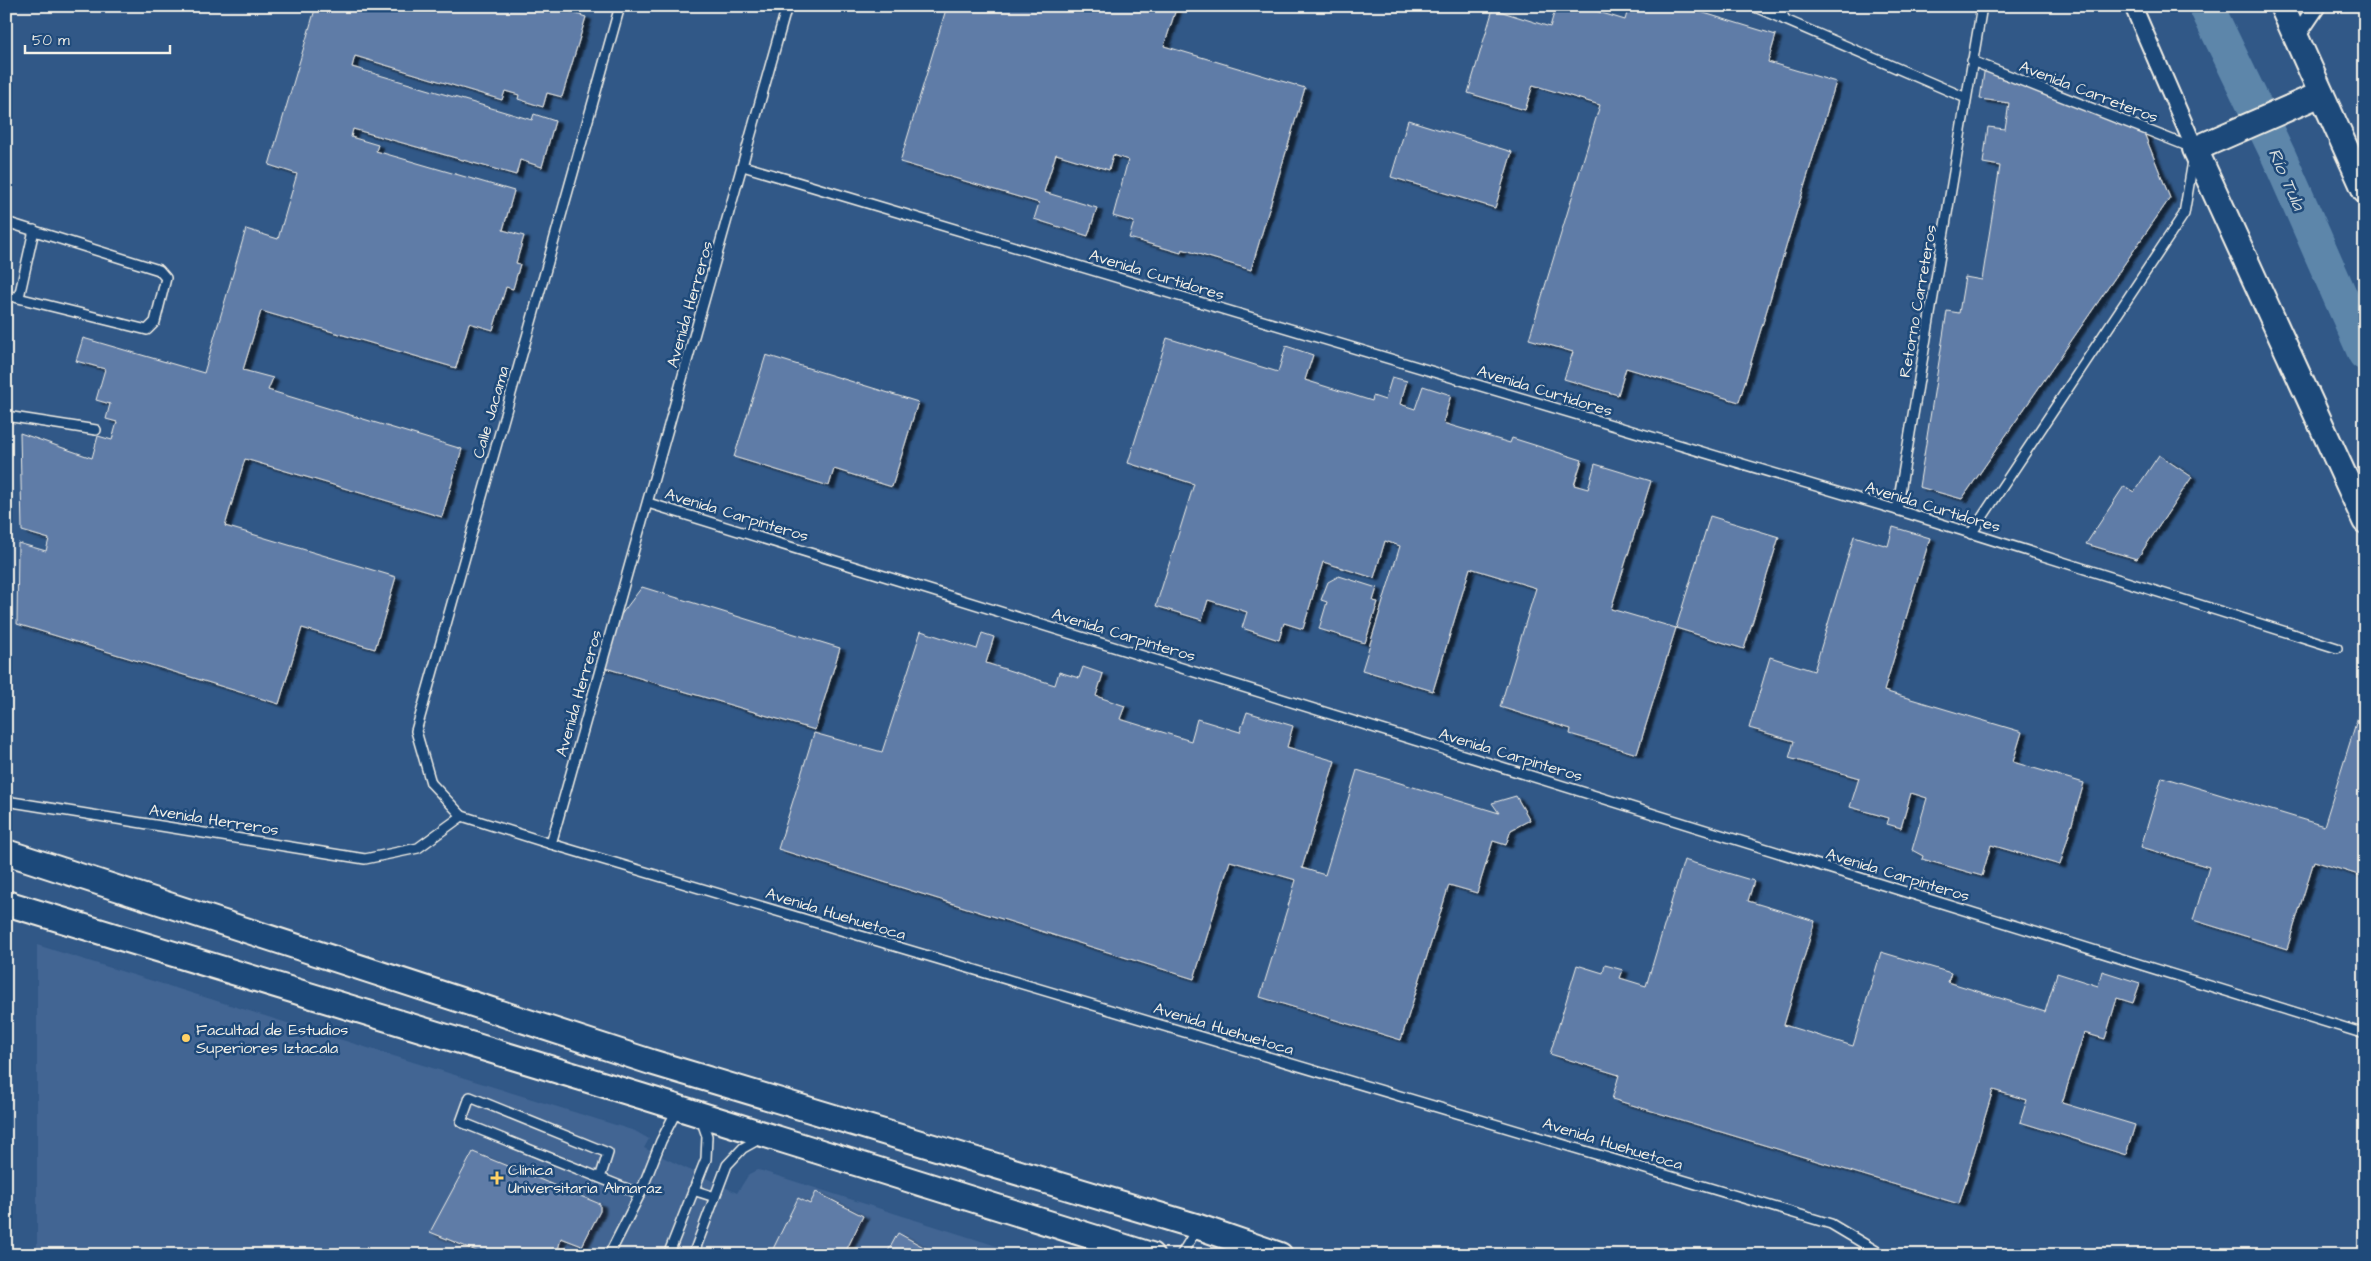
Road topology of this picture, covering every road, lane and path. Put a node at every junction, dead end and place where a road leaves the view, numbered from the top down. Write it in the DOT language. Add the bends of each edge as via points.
graph roads {
  1 [pos="620,6"];
  2 [pos="787,6"];
  3 [pos="1753,6"];
  4 [pos="1779,6"];
  5 [pos="1982,6"];
  6 [pos="2133,6"];
  7 [pos="2282,6"];
  8 [pos="2317,6"];
  9 [pos="1785,20"];
  10 [pos="2296,37"];
  11 [pos="1972,62"];
  12 [pos="1966,98"];
  13 [pos="2312,99"];
  14 [pos="2201,147"];
  15 [pos="744,166"];
  16 [pos="2365,191"];
  17 [pos="6,222"];
  18 [pos="34,230"];
  19 [pos="6,295"];
  20 [pos="20,297"];
  21 [pos="6,416"];
  22 [pos="96,430"];
  23 [pos="648,503"];
  24 [pos="1897,510"];
  25 [pos="2365,521"];
  26 [pos="1972,534"];
  27 [pos="2337,648"];
  28 [pos="6,801"];
  29 [pos="462,816"];
  30 [pos="551,844"];
  31 [pos="6,852"];
  32 [pos="6,903"];
  33 [pos="2365,1034"];
  34 [pos="651,1062"];
  35 [pos="641,1096"];
  36 [pos="689,1111"];
  37 [pos="767,1136"];
  38 [pos="600,1178"];
  39 [pos="693,1190"];
  40 [pos="640,1194"];
  41 [pos="715,1197"];
  42 [pos="1199,1227"];
  43 [pos="609,1255"];
  44 [pos="668,1255"];
  45 [pos="693,1255"];
  46 [pos="1150,1255"];
  47 [pos="1181,1255"];
  48 [pos="1280,1255"];
  49 [pos="1883,1255"];
  1 -- 29 [label="lane, Calle Jacama" via="416,731 431,782"];
  2 -- 15 [label="lane, Avenida Herreros"];
  3 -- 9 [label="lane"];
  4 -- 9 [label="lane"];
  5 -- 11 [label="lane, Retorno Carreteros"];
  6 -- 14 [label="street"];
  7 -- 10 [label="main road"];
  8 -- 10 [label="street"];
  9 -- 12 [label="lane"];
  10 -- 13 [label="main road"];
  11 -- 12 [label="lane, Retorno Carreteros"];
  11 -- 14 [label="lane, Avenida Carreteros"];
  12 -- 24 [label="lane, Retorno Carreteros"];
  13 -- 14 [label="main road"];
  13 -- 16 [label="main road" via="2351,150"];
  14 -- 25 [label="main road"];
  14 -- 26 [label="lane" via="2184,214"];
  15 -- 23 [label="lane, Avenida Herreros"];
  15 -- 24 [label="lane, Avenida Curtidores"];
  17 -- 18 [label="lane"];
  18 -- 20 [label="lane"];
  18 -- 20 [label="lane" via="158,270 166,278 166,284 155,322 147,330"];
  19 -- 20 [label="lane"];
  21 -- 22 [label="lane"];
  23 -- 30 [label="lane, Avenida Herreros"];
  23 -- 33 [label="lane, Avenida Carpinteros"];
  24 -- 26 [label="lane, Avenida Curtidores"];
  26 -- 27 [label="lane, Avenida Curtidores"];
  28 -- 29 [label="lane, Avenida Herreros" via="366,859 418,848"];
  29 -- 30 [label="lane"];
  30 -- 49 [label="lane, Avenida Huehuetoca" via="1831,1224"];
  31 -- 34 [label="main road"];
  32 -- 35 [label="main road"];
  34 -- 35 [label="main road"];
  34 -- 42 [label="main road"];
  35 -- 36 [label="main road"];
  36 -- 37 [label="main road"];
  36 -- 39 [label="lane" via="708,1136 708,1148"];
  36 -- 40 [label="lane" via="662,1141"];
  37 -- 41 [label="lane" via="734,1156 727,1165"];
  37 -- 46 [label="main road"];
  38 -- 38 [label="lane" via="460,1122 470,1097 608,1153"];
  38 -- 40 [label="lane"];
  39 -- 41 [label="lane"];
  39 -- 44 [label="lane"];
  40 -- 43 [label="lane"];
  41 -- 45 [label="lane"];
  42 -- 47 [label="lane"];
  42 -- 48 [label="main road"];
}
